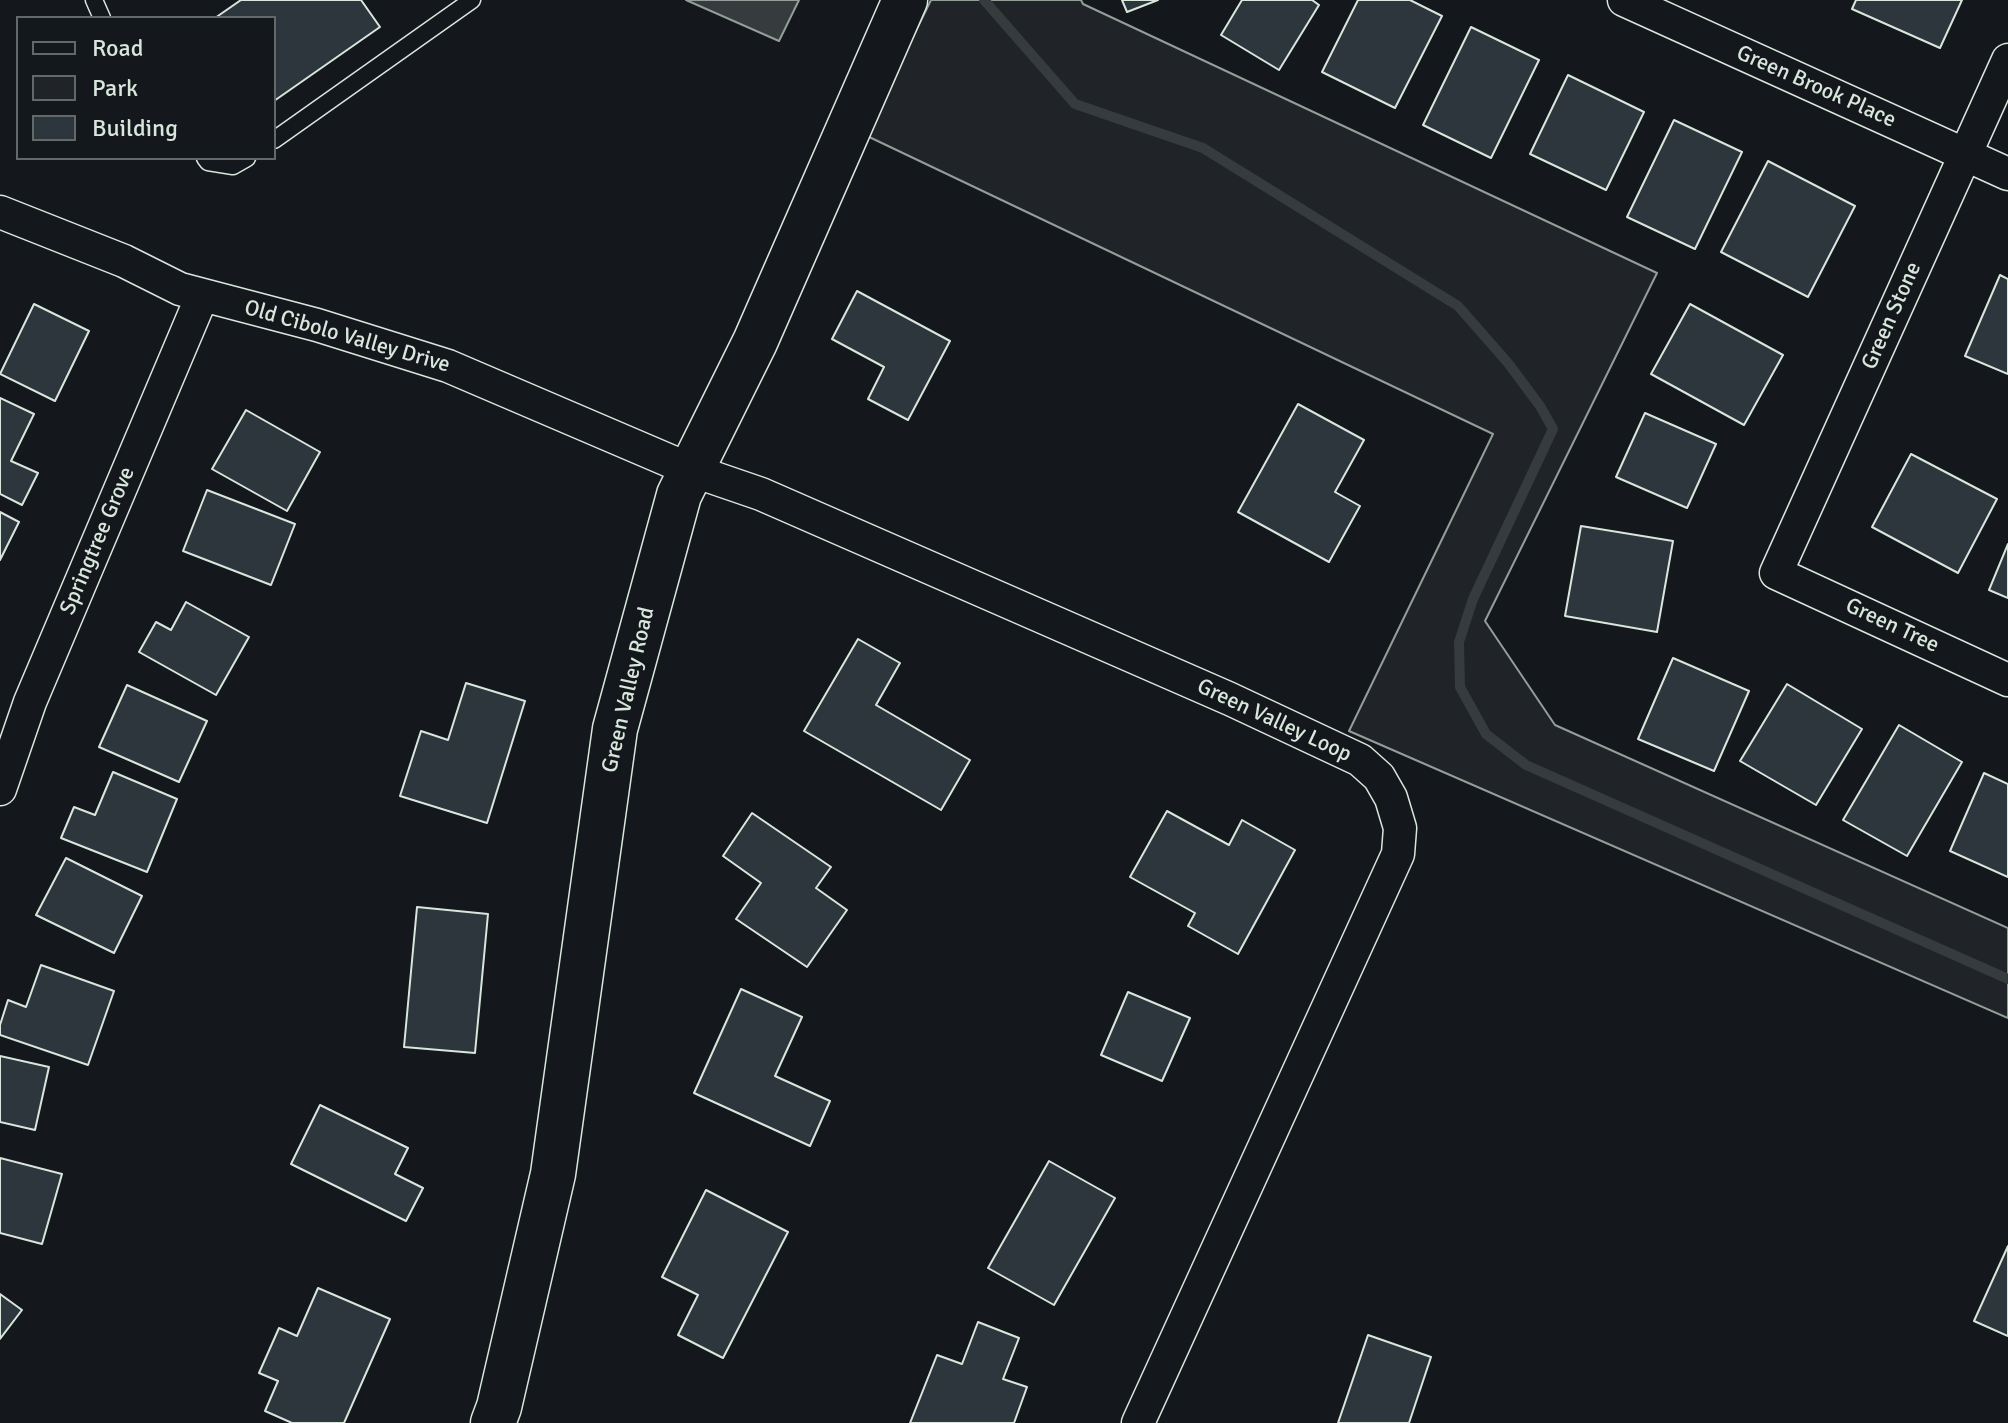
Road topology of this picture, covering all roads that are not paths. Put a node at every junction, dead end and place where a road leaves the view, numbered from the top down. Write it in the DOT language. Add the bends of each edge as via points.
graph roads {
  1 [pos="472,0"];
  2 [pos="905,0"];
  3 [pos="1624,0"];
  4 [pos="2008,60"];
  5 [pos="276,139"];
  6 [pos="1965,155"];
  7 [pos="206,160"];
  8 [pos="244,160"];
  9 [pos="2008,174"];
  10 [pos="0,212"];
  11 [pos="202,296"];
  12 [pos="691,470"];
  13 [pos="1776,573"];
  14 [pos="2008,680"];
  15 [pos="0,789"];
  16 [pos="493,1423"];
  17 [pos="1138,1423"];
  1 -- 5 [label="lane"];
  2 -- 12 [label="street, Green Valley Road" via="755,342"];
  3 -- 6 [label="street, Green Brook Place"];
  4 -- 6 [label="street, Green Stone"];
  6 -- 9 [label="street, Green Brook Place"];
  6 -- 13 [label="street, Green Stone"];
  7 -- 8 [label="lane" via="233,166"];
  10 -- 11 [label="street, Old Cibolo Valley Drive"];
  11 -- 12 [label="street, Old Cibolo Valley Drive" via="448,366"];
  11 -- 15 [label="street, Springtree Grove" via="30,702"];
  12 -- 16 [label="street, Green Valley Road" via="679,495 615,729 553,1174"];
  12 -- 17 [label="street, Green Valley Loop" via="761,494 1360,760 1391,798 1400,828 1398,854"];
  13 -- 14 [label="street, Green Tree"];
}
